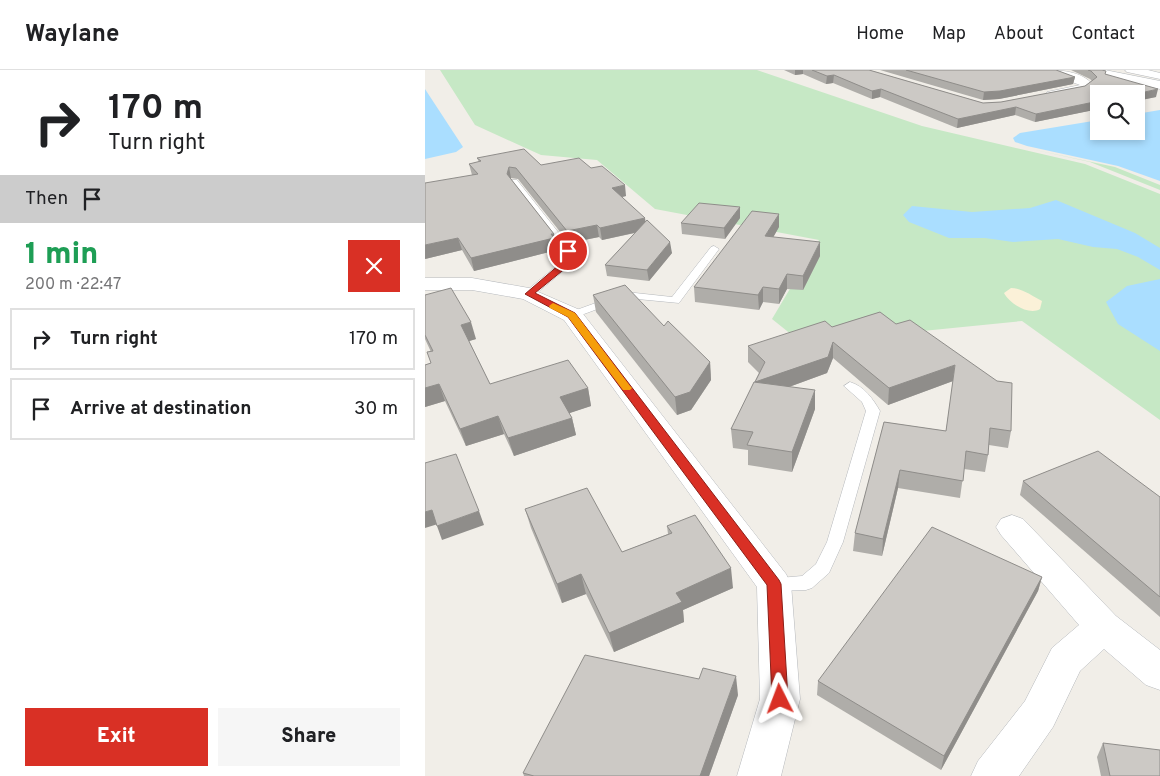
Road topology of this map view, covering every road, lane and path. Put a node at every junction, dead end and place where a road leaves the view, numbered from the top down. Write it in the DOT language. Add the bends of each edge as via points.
graph roads {
  1 [pos="1049,70"];
  2 [pos="1088,70"];
  3 [pos="1131,70"];
  4 [pos="1160,76"];
  5 [pos="1160,85"];
  6 [pos="1036,98"];
  7 [pos="514,182"];
  8 [pos="714,248"];
  9 [pos="425,284"];
  10 [pos="529,294"];
  11 [pos="571,315"];
  12 [pos="850,386"];
  13 [pos="1012,528"];
  14 [pos="774,584"];
  15 [pos="1103,627"];
  16 [pos="1160,674"];
  17 [pos="759,776"];
  18 [pos="993,776"];
  1 -- 6 [label="street" via="1087,85"];
  2 -- 5 [label="street"];
  3 -- 4 [label="street"];
  7 -- 10 [label="lane" via="568,251 564,265"];
  8 -- 11 [label="lane" via="675,301 626,295"];
  9 -- 10 [label="street" via="472,284"];
  10 -- 11 [label="street"];
  11 -- 14 [label="street"];
  12 -- 14 [label="lane" via="867,400 873,411 835,542 823,568 806,583"];
  13 -- 15 [label="street"];
  14 -- 17 [label="street" via="780,699"];
  15 -- 16 [label="street"];
  15 -- 18 [label="street" via="1067,660 1039,714"];
}
